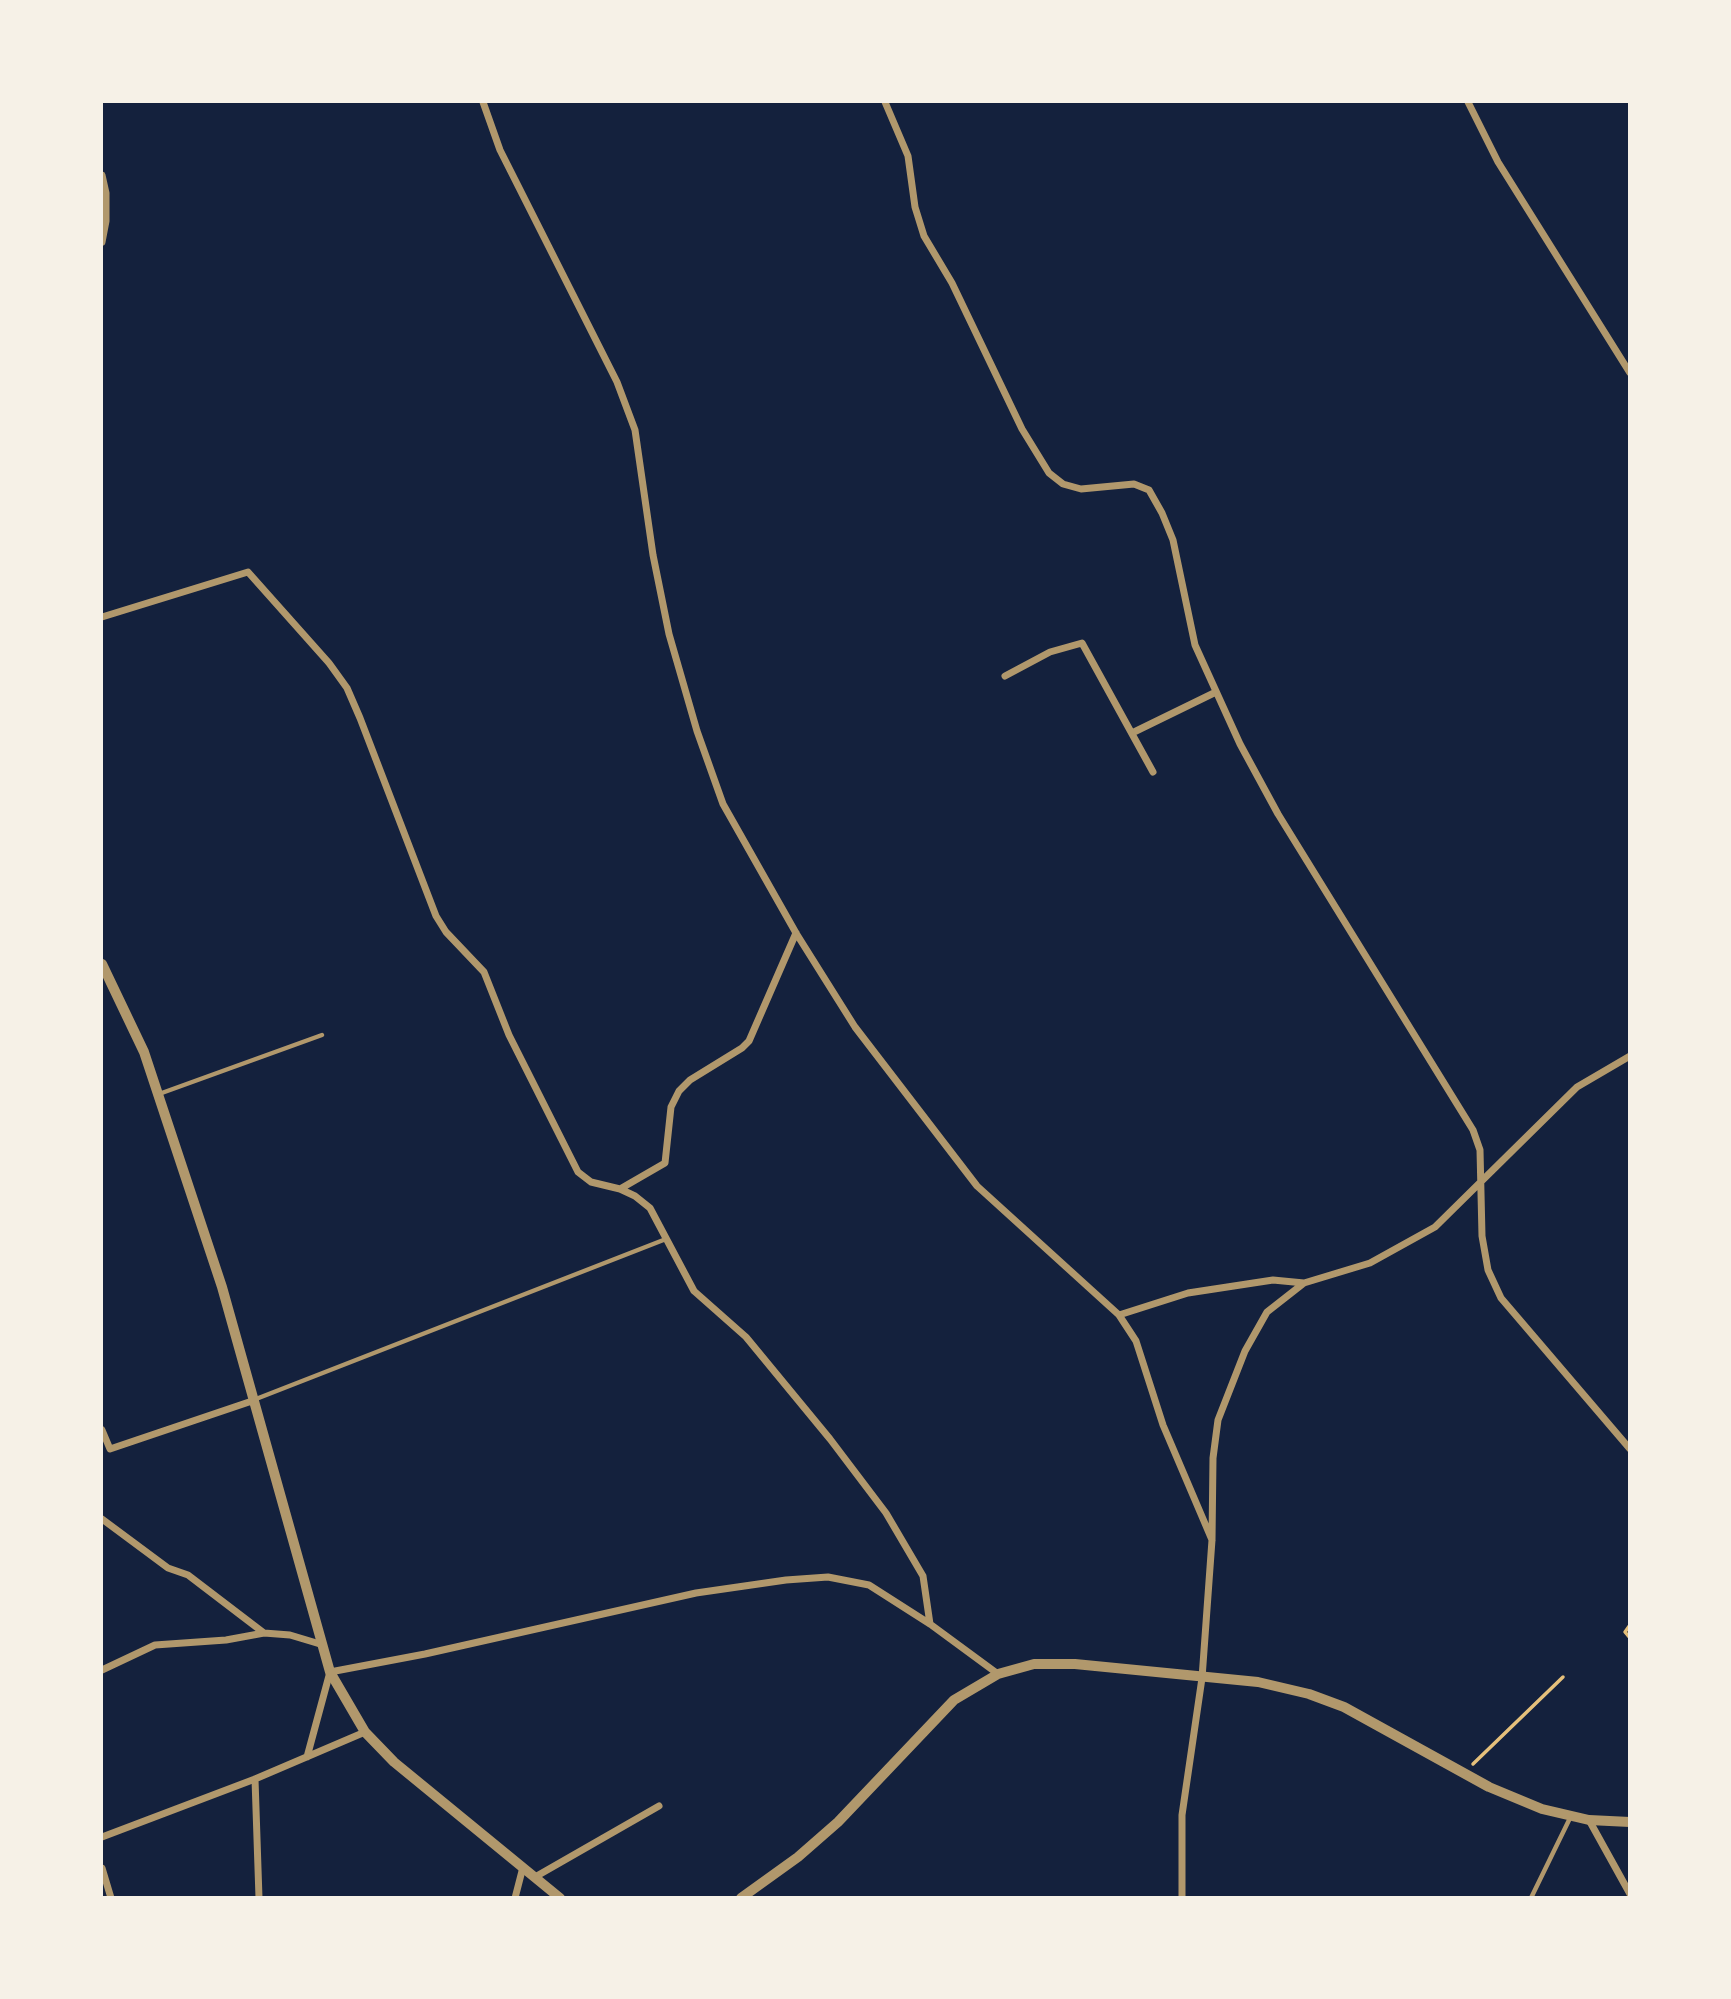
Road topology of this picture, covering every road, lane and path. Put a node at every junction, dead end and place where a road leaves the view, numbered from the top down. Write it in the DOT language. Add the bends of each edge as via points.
graph roads {
  1 [pos="483,102"];
  2 [pos="885,102"];
  3 [pos="1468,102"];
  4 [pos="102,174"];
  5 [pos="102,242"];
  6 [pos="1629,373"];
  7 [pos="102,617"];
  8 [pos="1005,676"];
  9 [pos="1216,692"];
  10 [pos="1132,733"];
  11 [pos="1153,772"];
  12 [pos="796,933"];
  13 [pos="102,964"];
  14 [pos="322,1035"];
  15 [pos="1629,1056"];
  16 [pos="158,1095"];
  17 [pos="1483,1182"];
  18 [pos="620,1189"];
  19 [pos="666,1239"];
  20 [pos="1304,1283"];
  21 [pos="1119,1315"];
  22 [pos="255,1400"];
  23 [pos="102,1430"];
  24 [pos="1629,1449"];
  25 [pos="102,1519"];
  26 [pos="1212,1540"];
  27 [pos="930,1624"];
  28 [pos="1629,1625"];
  29 [pos="264,1633"];
  30 [pos="1629,1638"];
  31 [pos="320,1644"];
  32 [pos="102,1670"];
  33 [pos="330,1672"];
  34 [pos="998,1674"];
  35 [pos="1563,1677"];
  36 [pos="1202,1678"];
  37 [pos="366,1732"];
  38 [pos="307,1757"];
  39 [pos="1464,1773"];
  40 [pos="255,1779"];
  41 [pos="659,1806"];
  42 [pos="1572,1815"];
  43 [pos="1589,1819"];
  44 [pos="1629,1822"];
  45 [pos="102,1837"];
  46 [pos="523,1867"];
  47 [pos="102,1868"];
  48 [pos="535,1877"];
  49 [pos="1629,1894"];
  50 [pos="111,1898"];
  51 [pos="259,1898"];
  52 [pos="514,1898"];
  53 [pos="560,1898"];
  54 [pos="741,1898"];
  55 [pos="1182,1898"];
  56 [pos="1531,1898"];
  1 -- 12 [label="street" via="500,150 617,382 635,430 669,634 696,731 723,804"];
  2 -- 9 [label="street" via="908,156 924,236 952,283 1022,429 1049,473 1063,484 1081,489 1134,484 1149,491 1173,540 1195,645"];
  3 -- 6 [label="street" via="1498,162"];
  4 -- 5 [label="street" via="106,193"];
  7 -- 18 [label="street" via="248,572 347,688 436,916 484,972 509,1035 578,1172 591,1182"];
  8 -- 10 [label="street" via="1050,652 1082,643"];
  9 -- 10 [label="street"];
  9 -- 17 [label="street" via="1278,814 1473,1130"];
  10 -- 11 [label="street"];
  12 -- 18 [label="street" via="749,1041 679,1091 671,1107 664,1163"];
  12 -- 21 [label="street" via="855,1027 977,1186"];
  13 -- 16 [label="street" via="144,1052"];
  14 -- 16 [label="lane"];
  15 -- 17 [label="street" via="1577,1087"];
  16 -- 22 [label="street"];
  17 -- 20 [label="street" via="1435,1227 1404,1247 1370,1264"];
  17 -- 24 [label="street" via="1482,1236 1488,1270 1501,1298"];
  18 -- 19 [label="street" via="650,1208"];
  19 -- 22 [label="lane"];
  19 -- 27 [label="street" via="694,1291 746,1337 783,1379 886,1513 923,1576"];
  20 -- 21 [label="street" via="1273,1280 1188,1293"];
  20 -- 26 [label="street" via="1268,1312 1230,1384 1218,1420 1213,1458"];
  21 -- 26 [label="street" via="1136,1341 1163,1425"];
  22 -- 23 [label="street" via="110,1449"];
  22 -- 31 [label="street"];
  25 -- 29 [label="street" via="168,1568 188,1575"];
  26 -- 36 [label="street"];
  27 -- 33 [label="street" via="869,1585 828,1577 696,1593"];
  27 -- 34 [label="street"];
  28 -- 30 [label="path" via="1625,1632"];
  29 -- 31 [label="street"];
  29 -- 32 [label="street" via="155,1645"];
  31 -- 33 [label="street"];
  33 -- 37 [label="street"];
  33 -- 38 [label="street"];
  34 -- 36 [label="street" via="1034,1664 1075,1664"];
  34 -- 54 [label="street" via="954,1700 838,1822"];
  35 -- 39 [label="path"];
  36 -- 39 [label="street" via="1258,1682 1332,1702"];
  36 -- 55 [label="street" via="1182,1815"];
  37 -- 38 [label="street"];
  37 -- 46 [label="street" via="394,1762"];
  38 -- 40 [label="street"];
  39 -- 42 [label="street" via="1542,1809"];
  40 -- 45 [label="street"];
  40 -- 51 [label="street"];
  41 -- 48 [label="street"];
  42 -- 43 [label="street"];
  42 -- 56 [label="lane"];
  43 -- 44 [label="street"];
  43 -- 49 [label="street"];
  46 -- 48 [label="street"];
  46 -- 52 [label="street"];
  47 -- 50 [label="street"];
  48 -- 53 [label="street"];
}
